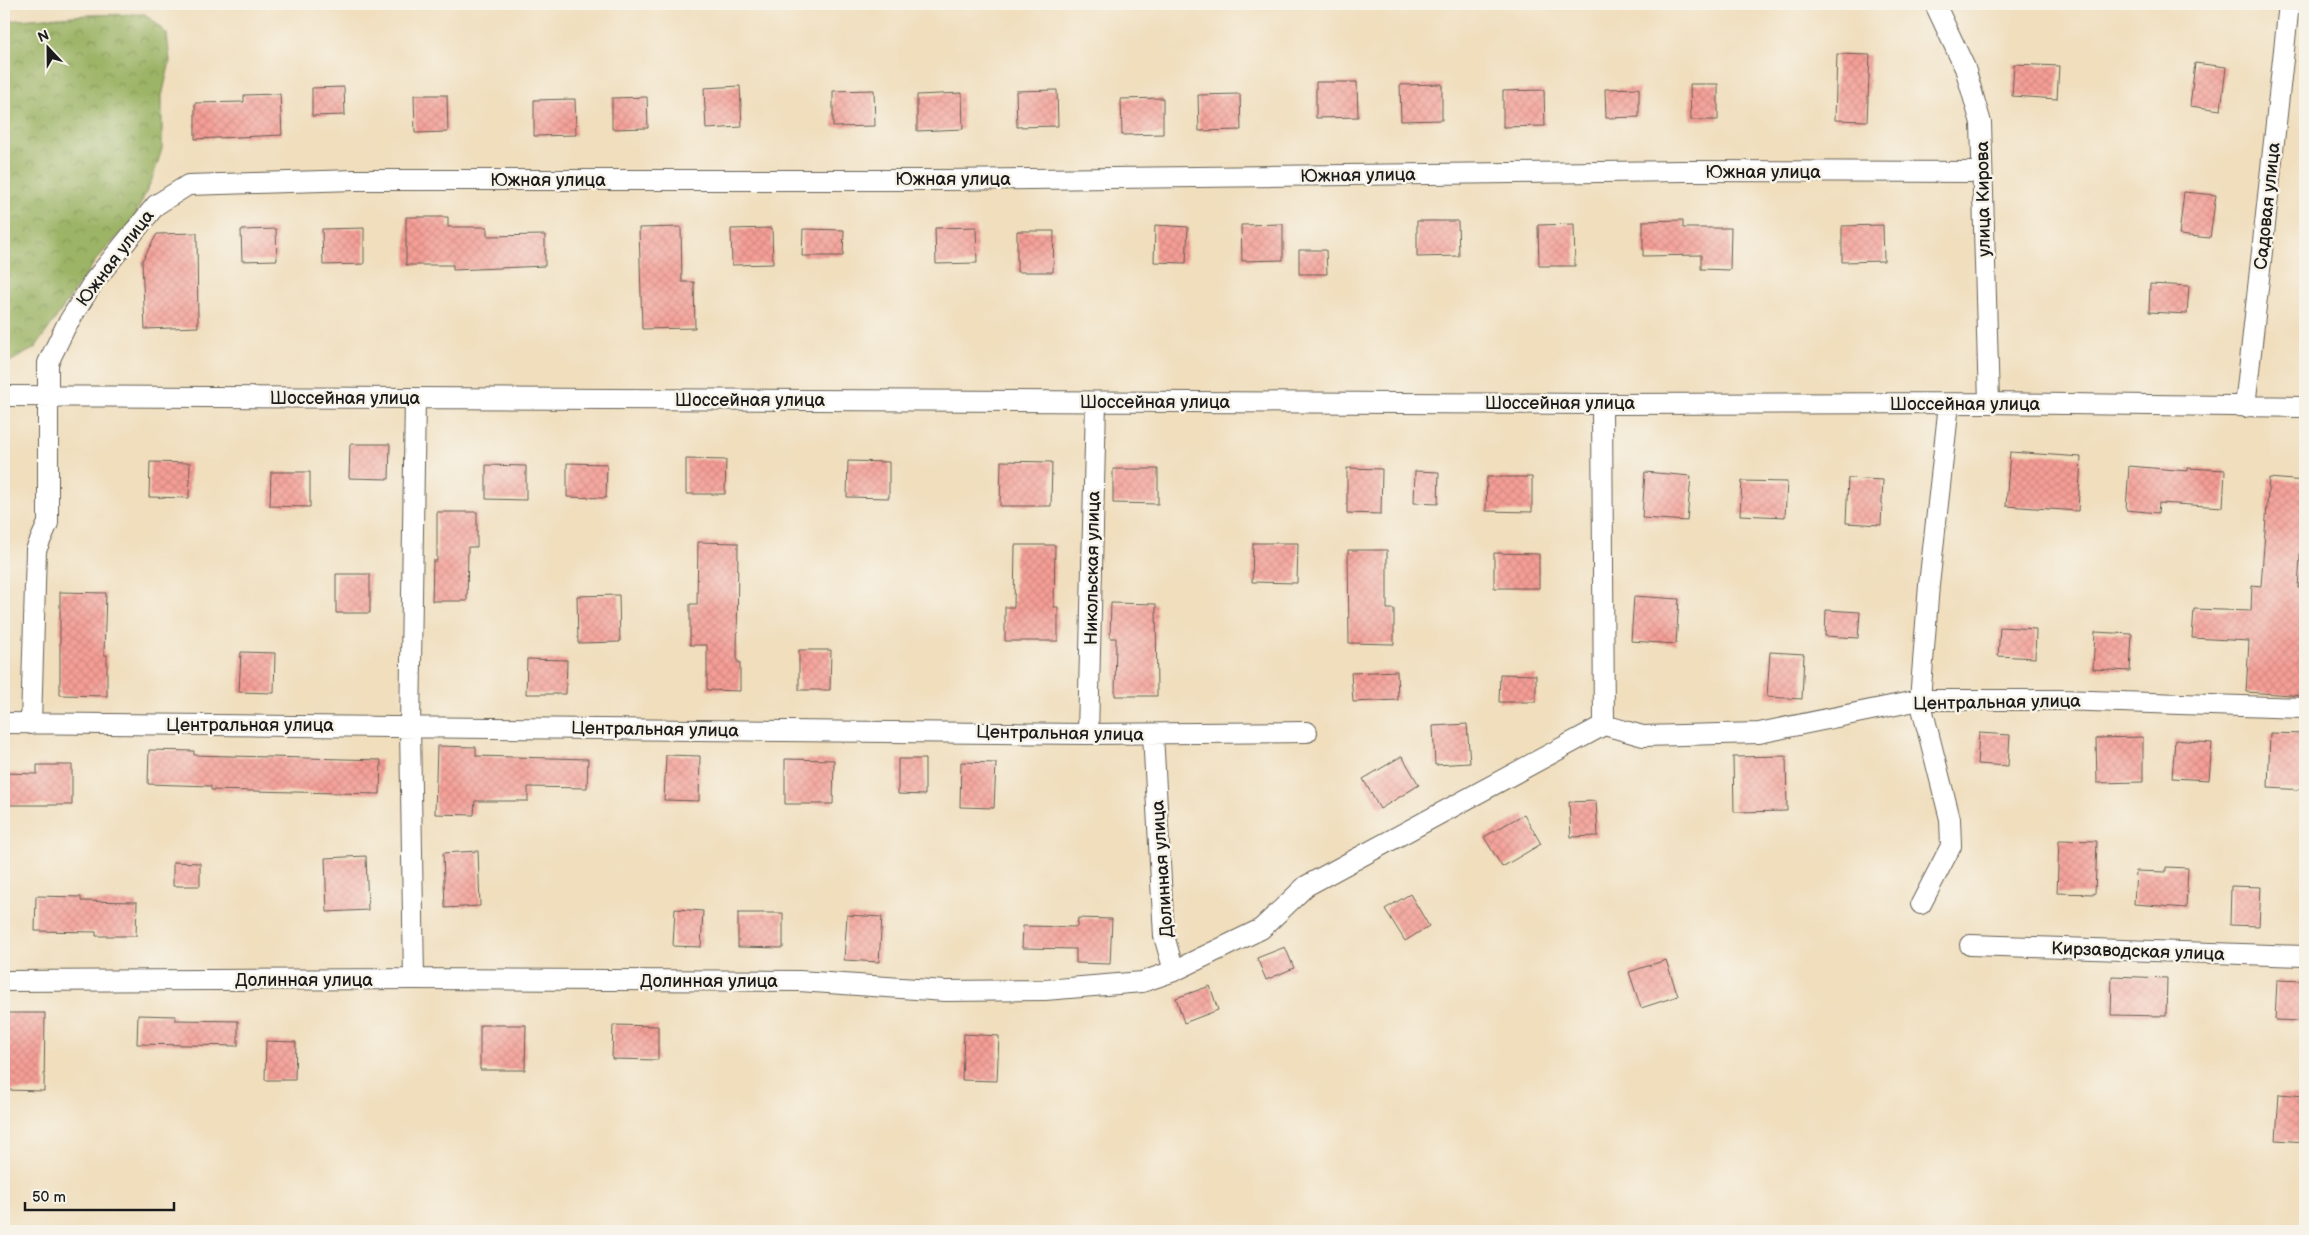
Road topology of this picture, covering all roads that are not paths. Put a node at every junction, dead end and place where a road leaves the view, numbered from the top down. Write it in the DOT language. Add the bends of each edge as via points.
graph roads {
  1 [pos="1935,4"];
  2 [pos="2289,4"];
  3 [pos="1982,172"];
  4 [pos="4,396"];
  5 [pos="48,398"];
  6 [pos="415,398"];
  7 [pos="1096,402"];
  8 [pos="1990,403"];
  9 [pos="1602,404"];
  10 [pos="1949,404"];
  11 [pos="2305,406"];
  12 [pos="2245,407"];
  13 [pos="1920,700"];
  14 [pos="2305,708"];
  15 [pos="4,723"];
  16 [pos="31,724"];
  17 [pos="410,726"];
  18 [pos="1604,726"];
  19 [pos="1307,732"];
  20 [pos="1088,734"];
  21 [pos="1154,734"];
  22 [pos="1921,904"];
  23 [pos="1970,946"];
  24 [pos="2305,956"];
  25 [pos="1174,971"];
  26 [pos="414,980"];
  27 [pos="4,982"];
  1 -- 3 [label="street, улица Кирова" via="1965,68 1982,123"];
  2 -- 12 [label="street, Садовая улица"];
  3 -- 5 [label="street, Южная улица" via="944,180 355,180 188,185 156,205 94,281 48,363"];
  3 -- 8 [label="street, улица Кирова"];
  4 -- 5 [label="street, Шоссейная улица"];
  5 -- 6 [label="street, Шоссейная улица"];
  5 -- 16 [label="street, Южная улица" via="48,523 36,550"];
  6 -- 7 [label="street, Шоссейная улица"];
  6 -- 17 [label="street"];
  7 -- 9 [label="street, Шоссейная улица"];
  7 -- 20 [label="street, Никольская улица"];
  8 -- 10 [label="street, Шоссейная улица"];
  8 -- 12 [label="street, Шоссейная улица"];
  9 -- 10 [label="street, Шоссейная улица"];
  9 -- 18 [label="street"];
  10 -- 13 [label="street"];
  11 -- 12 [label="street, Шоссейная улица"];
  13 -- 14 [label="street, Центральная улица" via="2060,700"];
  13 -- 18 [label="street, Центральная улица" via="1760,733 1644,736"];
  13 -- 22 [label="street" via="1950,819 1951,846"];
  15 -- 16 [label="street, Центральная улица"];
  16 -- 17 [label="street, Центральная улица"];
  17 -- 20 [label="street, Центральная улица"];
  17 -- 26 [label="street"];
  18 -- 25 [label="street" via="1306,886 1261,929"];
  19 -- 21 [label="street, Центральная улица"];
  20 -- 21 [label="street, Центральная улица"];
  21 -- 25 [label="street, Долинная улица" via="1164,936"];
  23 -- 24 [label="street, Кирзаводская улица"];
  25 -- 26 [label="street, Долинная улица" via="1142,982 1025,990 945,991 799,981"];
  26 -- 27 [label="street, Долинная улица"];
}
